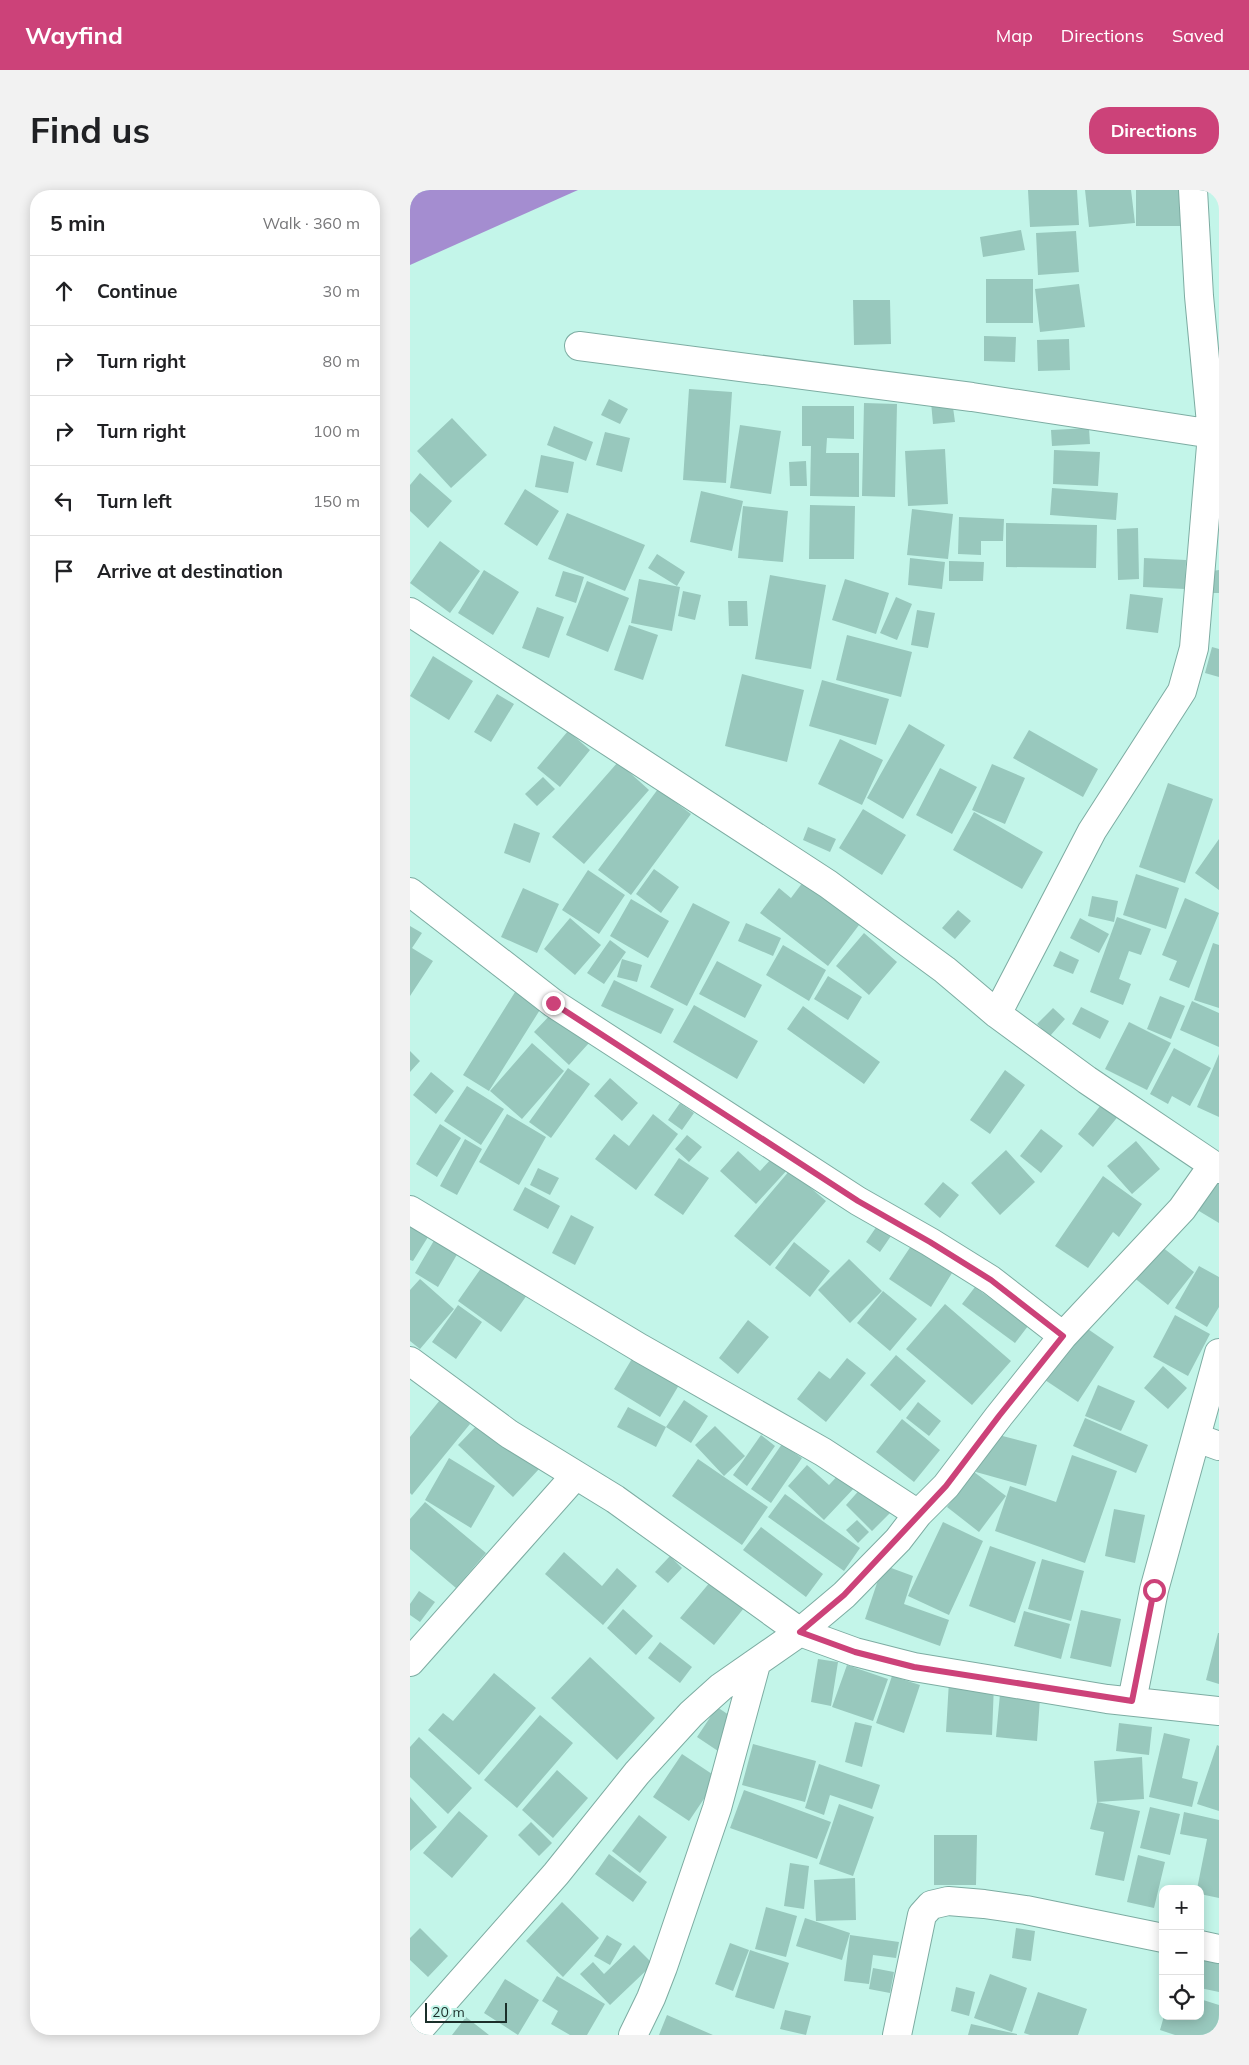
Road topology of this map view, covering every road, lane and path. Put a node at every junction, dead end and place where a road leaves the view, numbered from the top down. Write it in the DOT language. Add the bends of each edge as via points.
graph roads {
  1 [pos="1193,190"];
  2 [pos="579,346"];
  3 [pos="1216,435"];
  4 [pos="410,612"];
  5 [pos="410,892"];
  6 [pos="997,1014"];
  7 [pos="1216,1167"];
  8 [pos="410,1210"];
  9 [pos="1063,1336"];
  10 [pos="1219,1353"];
  11 [pos="410,1361"];
  12 [pos="1208,1442"];
  13 [pos="575,1476"];
  14 [pos="918,1514"];
  15 [pos="800,1632"];
  16 [pos="410,1662"];
  17 [pos="756,1664"];
  18 [pos="1132,1701"];
  19 [pos="1219,1711"];
  20 [pos="1159,1937"];
  21 [pos="1204,1947"];
  22 [pos="1219,1949"];
  23 [pos="414,2035"];
  24 [pos="633,2035"];
  25 [pos="897,2035"];
  1 -- 3 [label="street" via="1199,296"];
  2 -- 3 [label="street" via="972,397"];
  3 -- 6 [label="street" via="1194,648 1182,691 1092,831"];
  4 -- 6 [label="street" via="828,884 945,970"];
  5 -- 9 [label="street" via="553,1003 858,1201 991,1280"];
  6 -- 7 [label="street" via="1087,1080"];
  7 -- 9 [label="street" via="1182,1209"];
  8 -- 14 [label="street" via="823,1452"];
  9 -- 14 [label="street" via="946,1486"];
  10 -- 12 [label="street"];
  11 -- 13 [label="street" via="509,1434"];
  12 -- 18 [label="street" via="1154,1590"];
  13 -- 15 [label="street" via="615,1500"];
  13 -- 16 [label="street"];
  14 -- 15 [label="street" via="898,1540 844,1595"];
  15 -- 17 [label="street"];
  15 -- 18 [label="street" via="855,1652 914,1667"];
  17 -- 23 [label="street" via="721,1687 691,1714"];
  17 -- 24 [label="street" via="717,1808 663,1967"];
  18 -- 19 [label="street"];
  20 -- 25 [label="street" via="1026,1910 948,1901 931,1904 922,1915"];
  21 -- 22 [label="street"];
}
